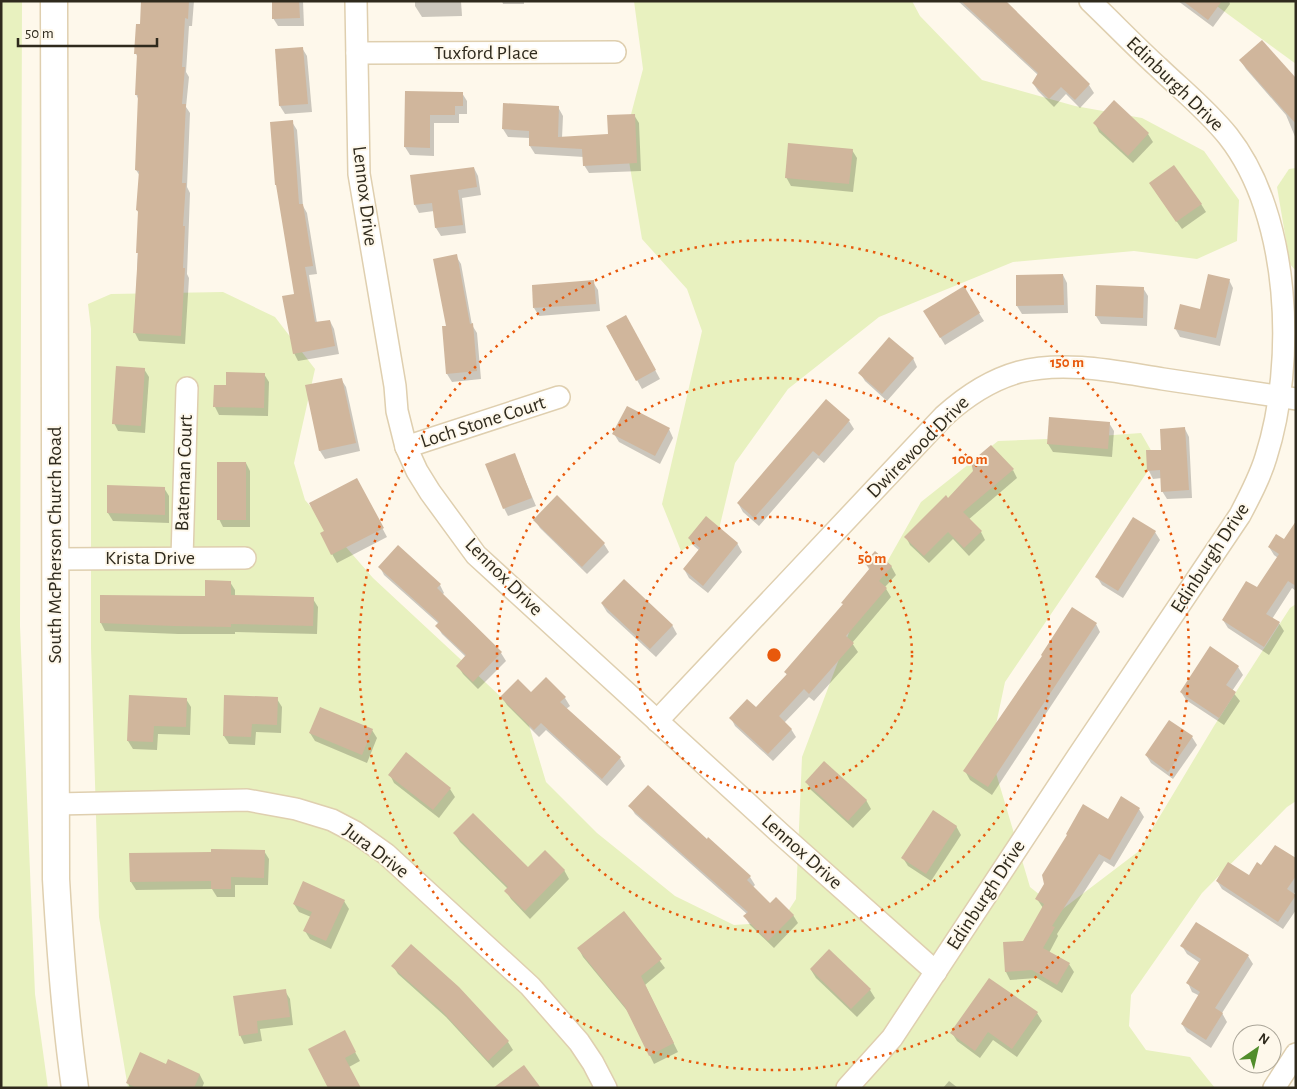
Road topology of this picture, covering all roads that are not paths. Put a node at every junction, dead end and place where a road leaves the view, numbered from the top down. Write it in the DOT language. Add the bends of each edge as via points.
graph roads {
  1 [pos="54,1"];
  2 [pos="356,1"];
  3 [pos="1090,1"];
  4 [pos="615,52"];
  5 [pos="357,53"];
  6 [pos="187,388"];
  7 [pos="559,397"];
  8 [pos="1288,398"];
  9 [pos="406,447"];
  10 [pos="55,558"];
  11 [pos="182,558"];
  12 [pos="245,558"];
  13 [pos="657,721"];
  14 [pos="56,804"];
  15 [pos="936,972"];
  16 [pos="1296,1054"];
  17 [pos="75,1088"];
  18 [pos="606,1088"];
  19 [pos="847,1088"];
  20 [pos="1274,1088"];
  1 -- 10 [label="main road, South McPherson Church Road"];
  2 -- 5 [label="street, Lennox Drive"];
  3 -- 8 [label="street, Edinburgh Drive" via="1204,109 1229,137 1249,170 1269,216 1277,253"];
  4 -- 5 [label="street, Tuxford Place"];
  5 -- 9 [label="street, Lennox Drive" via="360,174 397,411"];
  6 -- 11 [label="street, Bateman Court"];
  7 -- 9 [label="street, Loch Stone Court"];
  8 -- 13 [label="street, Dwirewood Drive" via="1095,368 1020,372 984,386 944,416"];
  8 -- 15 [label="street, Edinburgh Drive" via="1252,493 1240,515"];
  9 -- 13 [label="street, Lennox Drive" via="430,492 476,555"];
  10 -- 11 [label="street, Krista Drive"];
  10 -- 14 [label="main road, South McPherson Church Road"];
  11 -- 12 [label="street, Krista Drive"];
  13 -- 15 [label="street, Lennox Drive"];
  14 -- 17 [label="main road, South McPherson Church Road" via="61,968"];
  14 -- 18 [label="street, Jura Drive" via="246,800 296,809 332,820 386,854 530,986 579,1042"];
  15 -- 19 [label="street, Edinburgh Drive" via="892,1038"];
  16 -- 20 [label="street"];
}
